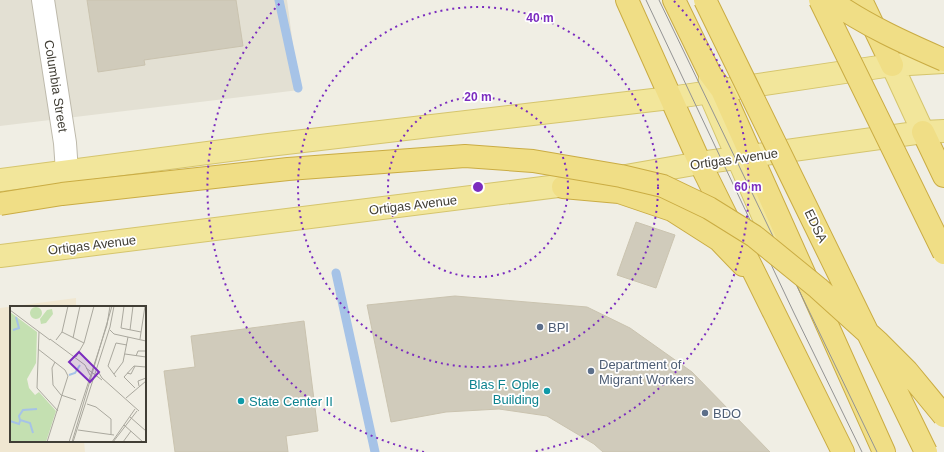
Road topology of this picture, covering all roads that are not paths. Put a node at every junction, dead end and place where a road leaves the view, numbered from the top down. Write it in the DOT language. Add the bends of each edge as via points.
graph roads {
  1 [pos="43,0"];
  2 [pos="627,0"];
  3 [pos="674,0"];
  4 [pos="705,0"];
  5 [pos="820,0"];
  6 [pos="830,0"];
  7 [pos="861,0"];
  8 [pos="944,61"];
  9 [pos="892,64"];
  10 [pos="714,85"];
  11 [pos="670,98"];
  12 [pos="933,131"];
  13 [pos="745,157"];
  14 [pos="700,163"];
  15 [pos="67,172"];
  16 [pos="944,176"];
  17 [pos="0,180"];
  18 [pos="563,187"];
  19 [pos="0,204"];
  20 [pos="770,232"];
  21 [pos="944,253"];
  22 [pos="0,256"];
  23 [pos="758,281"];
  24 [pos="944,416"];
  25 [pos="843,452"];
  26 [pos="869,452"];
  27 [pos="884,452"];
  28 [pos="926,452"];
  1 -- 15 [label="street, Columbia Street" via="65,143"];
  2 -- 11 [label="highway"];
  3 -- 10 [label="highway"];
  4 -- 28 [label="highway, EDSA, bridge"];
  5 -- 21 [label="highway, bridge"];
  6 -- 8 [label="highway, bridge" via="883,32"];
  7 -- 9 [label="highway"];
  8 -- 9 [label="main road"];
  9 -- 10 [label="main road"];
  9 -- 12 [label="main road"];
  10 -- 11 [label="main road"];
  10 -- 13 [label="highway"];
  11 -- 14 [label="highway"];
  11 -- 15 [label="main road" via="269,145"];
  12 -- 13 [label="main road, Ortigas Avenue"];
  12 -- 16 [label="highway"];
  13 -- 14 [label="main road, Ortigas Avenue"];
  13 -- 20 [label="main road"];
  13 -- 27 [label="highway"];
  14 -- 18 [label="main road, Ortigas Avenue"];
  14 -- 23 [label="highway"];
  15 -- 17 [label="main road"];
  18 -- 22 [label="main road, Ortigas Avenue"];
  18 -- 23 [label="highway" via="619,192 672,210 719,240"];
  19 -- 24 [label="highway, bridge" via="62,194 288,169 465,156 533,161 621,176 663,186 709,208 754,236 818,288 879,343 912,376"];
  20 -- 26 [label="highway"];
  23 -- 25 [label="highway"];
}
